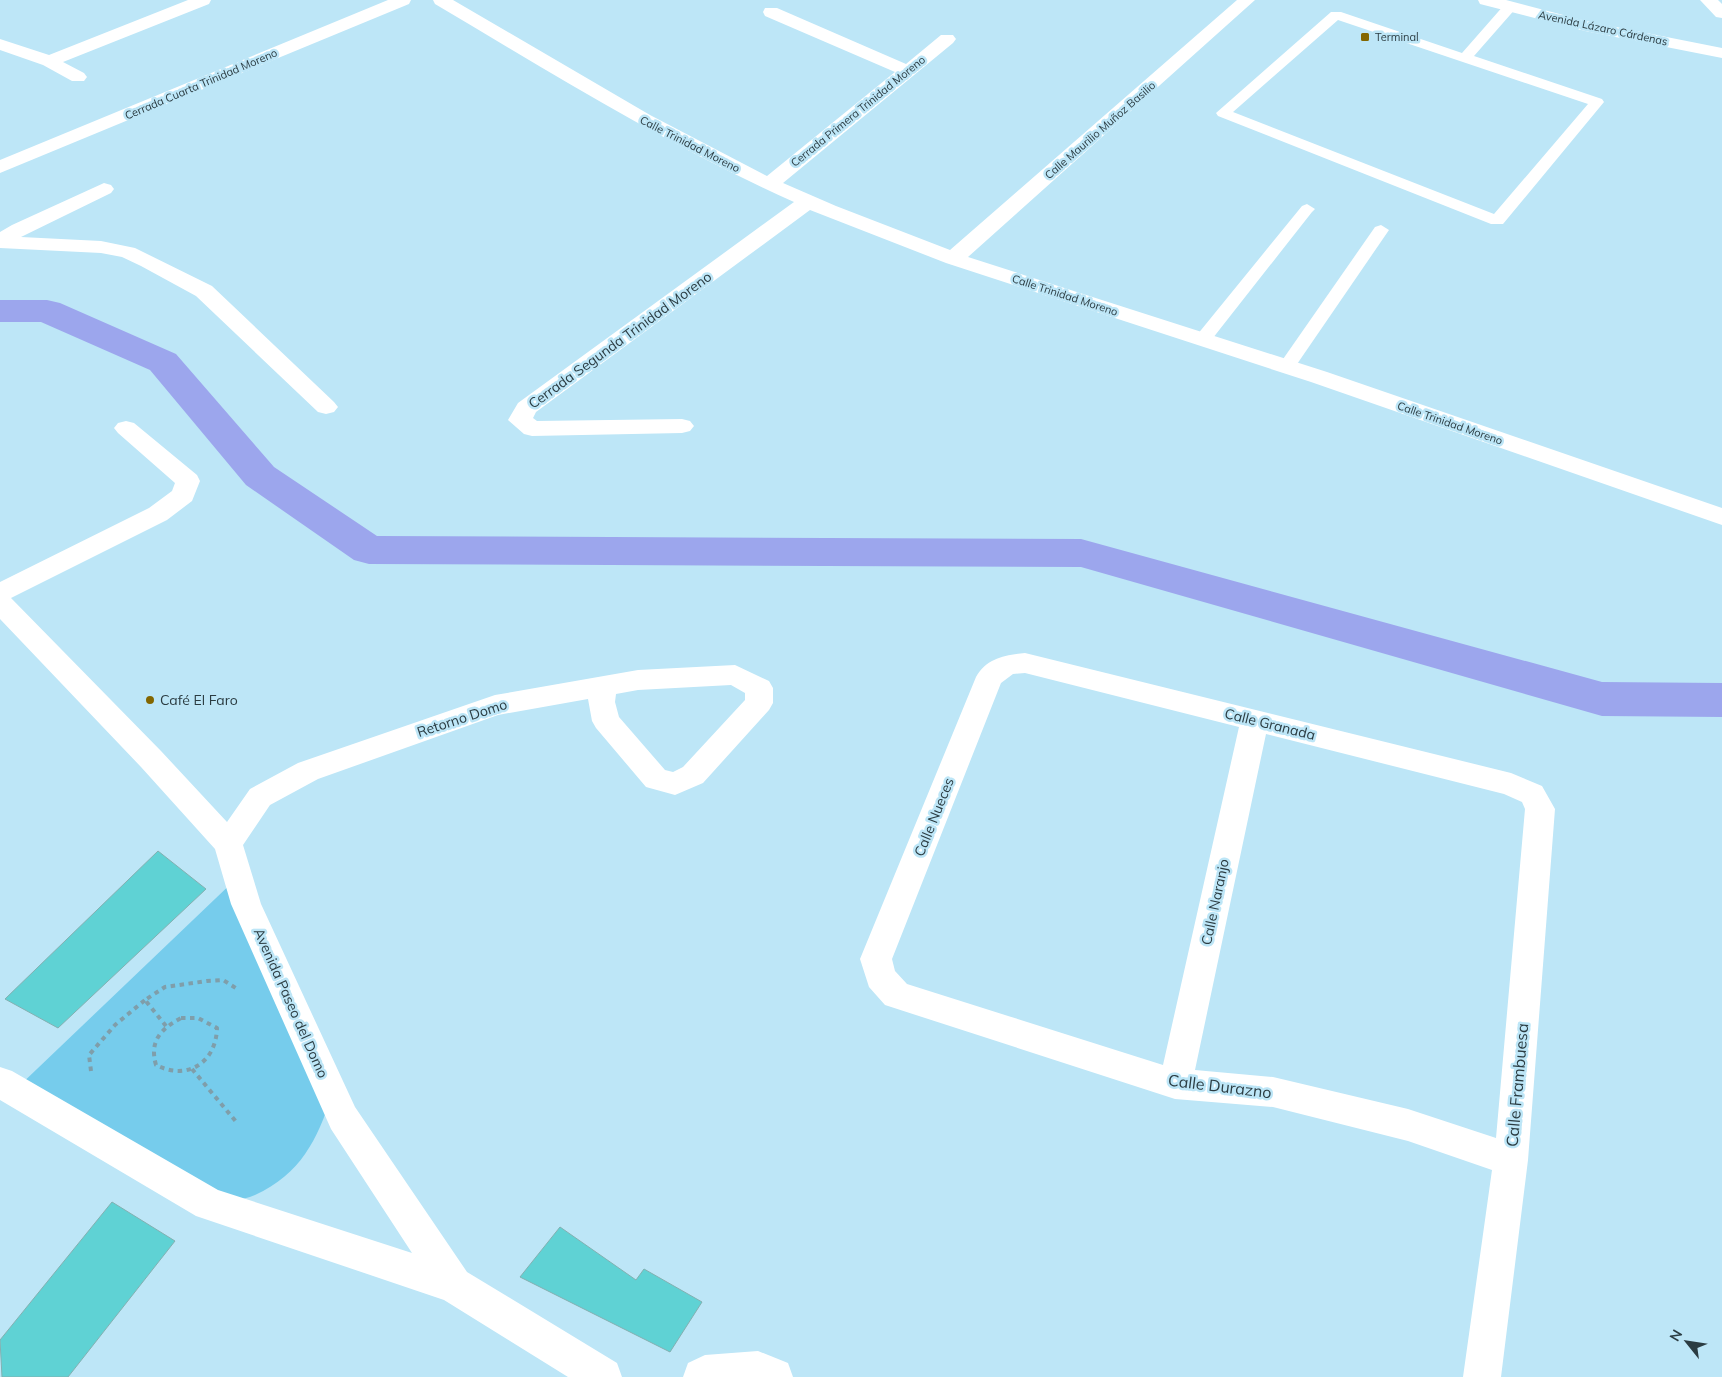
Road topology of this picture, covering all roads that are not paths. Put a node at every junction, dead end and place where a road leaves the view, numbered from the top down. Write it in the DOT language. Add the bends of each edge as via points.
graph roads {
  1 [pos="203,0"];
  2 [pos="403,0"];
  3 [pos="441,0"];
  4 [pos="1247,0"];
  5 [pos="1486,0"];
  6 [pos="1708,0"];
  7 [pos="1510,7"];
  8 [pos="771,12"];
  9 [pos="1722,13"];
  10 [pos="947,39"];
  11 [pos="0,44"];
  12 [pos="1722,53"];
  13 [pos="1465,58"];
  14 [pos="49,61"];
  15 [pos="907,71"];
  16 [pos="78,77"];
  17 [pos="0,167"];
  18 [pos="769,184"];
  19 [pos="104,189"];
  20 [pos="809,201"];
  21 [pos="1307,208"];
  22 [pos="1381,230"];
  23 [pos="0,242"];
  24 [pos="953,259"];
  25 [pos="1204,340"];
  26 [pos="1287,366"];
  27 [pos="326,406"];
  28 [pos="682,426"];
  29 [pos="126,428"];
  30 [pos="1722,517"];
  31 [pos="0,593"];
  32 [pos="0,603"];
  33 [pos="1006,665"];
  34 [pos="604,686"];
  35 [pos="1255,720"];
  36 [pos="1532,794"];
  37 [pos="228,844"];
  38 [pos="880,977"];
  39 [pos="0,1082"];
  40 [pos="1175,1084"];
  41 [pos="1511,1160"];
  42 [pos="454,1285"];
  43 [pos="603,1377"];
  44 [pos="702,1377"];
  45 [pos="774,1377"];
  46 [pos="1482,1377"];
  1 -- 14 [label="street"];
  2 -- 17 [label="street, Cerrada Cuarta Trinidad Moreno"];
  3 -- 18 [label="street, Calle Trinidad Moreno" via="652,125"];
  4 -- 24 [label="street, Calle Maurilio Muñoz Basilio"];
  5 -- 7 [label="street, Avenida Lázaro Cárdenas"];
  6 -- 9 [label="street"];
  7 -- 12 [label="street, Avenida Lázaro Cárdenas" via="1585,26"];
  7 -- 13 [label="lane"];
  8 -- 15 [label="street"];
  10 -- 15 [label="street, Cerrada Primera Trinidad Moreno"];
  11 -- 14 [label="street"];
  13 -- 13 [label="lane" via="1336,15 1223,113 1497,221 1597,102"];
  14 -- 16 [label="street"];
  15 -- 18 [label="street, Cerrada Primera Trinidad Moreno"];
  18 -- 20 [label="street, Calle Trinidad Moreno"];
  19 -- 23 [label="street" via="19,229"];
  20 -- 24 [label="street, Calle Trinidad Moreno"];
  20 -- 28 [label="street, Cerrada Segunda Trinidad Moreno" via="526,408 520,420 532,429"];
  21 -- 25 [label="lane"];
  22 -- 26 [label="lane"];
  23 -- 27 [label="street" via="101,247 128,252 204,291"];
  24 -- 25 [label="street, Calle Trinidad Moreno"];
  25 -- 26 [label="street, Calle Trinidad Moreno"];
  26 -- 30 [label="street, Calle Trinidad Moreno"];
  29 -- 31 [label="street" via="188,481 183,495 158,514"];
  32 -- 37 [label="street, Avenida Paseo del Domo"];
  33 -- 35 [label="street, Calle Granada" via="1025,663"];
  33 -- 38 [label="street, Calle Nueces" via="990,677 876,959"];
  34 -- 34 [label="street, Retorno Domo" via="600,702 606,721 656,779 675,784 693,775 759,702 759,688 735,675 638,680"];
  34 -- 37 [label="street, Retorno Domo" via="495,705 308,771 260,797"];
  35 -- 36 [label="street, Calle Granada" via="1511,784"];
  35 -- 40 [label="street, Calle Naranjo"];
  36 -- 41 [label="street, Calle Frambuesa" via="1540,809"];
  37 -- 42 [label="street, Avenida Paseo del Domo" via="246,904 342,1118"];
  38 -- 40 [label="street, Calle Durazno" via="896,995"];
  39 -- 42 [label="street" via="209,1204"];
  40 -- 41 [label="street, Calle Durazno" via="1273,1092 1408,1125"];
  41 -- 46 [label="street, Calle Frambuesa"];
  42 -- 43 [label="street, Avenida Paseo del Domo"];
  44 -- 45 [label="street" via="705,1374 758,1370"];
}
